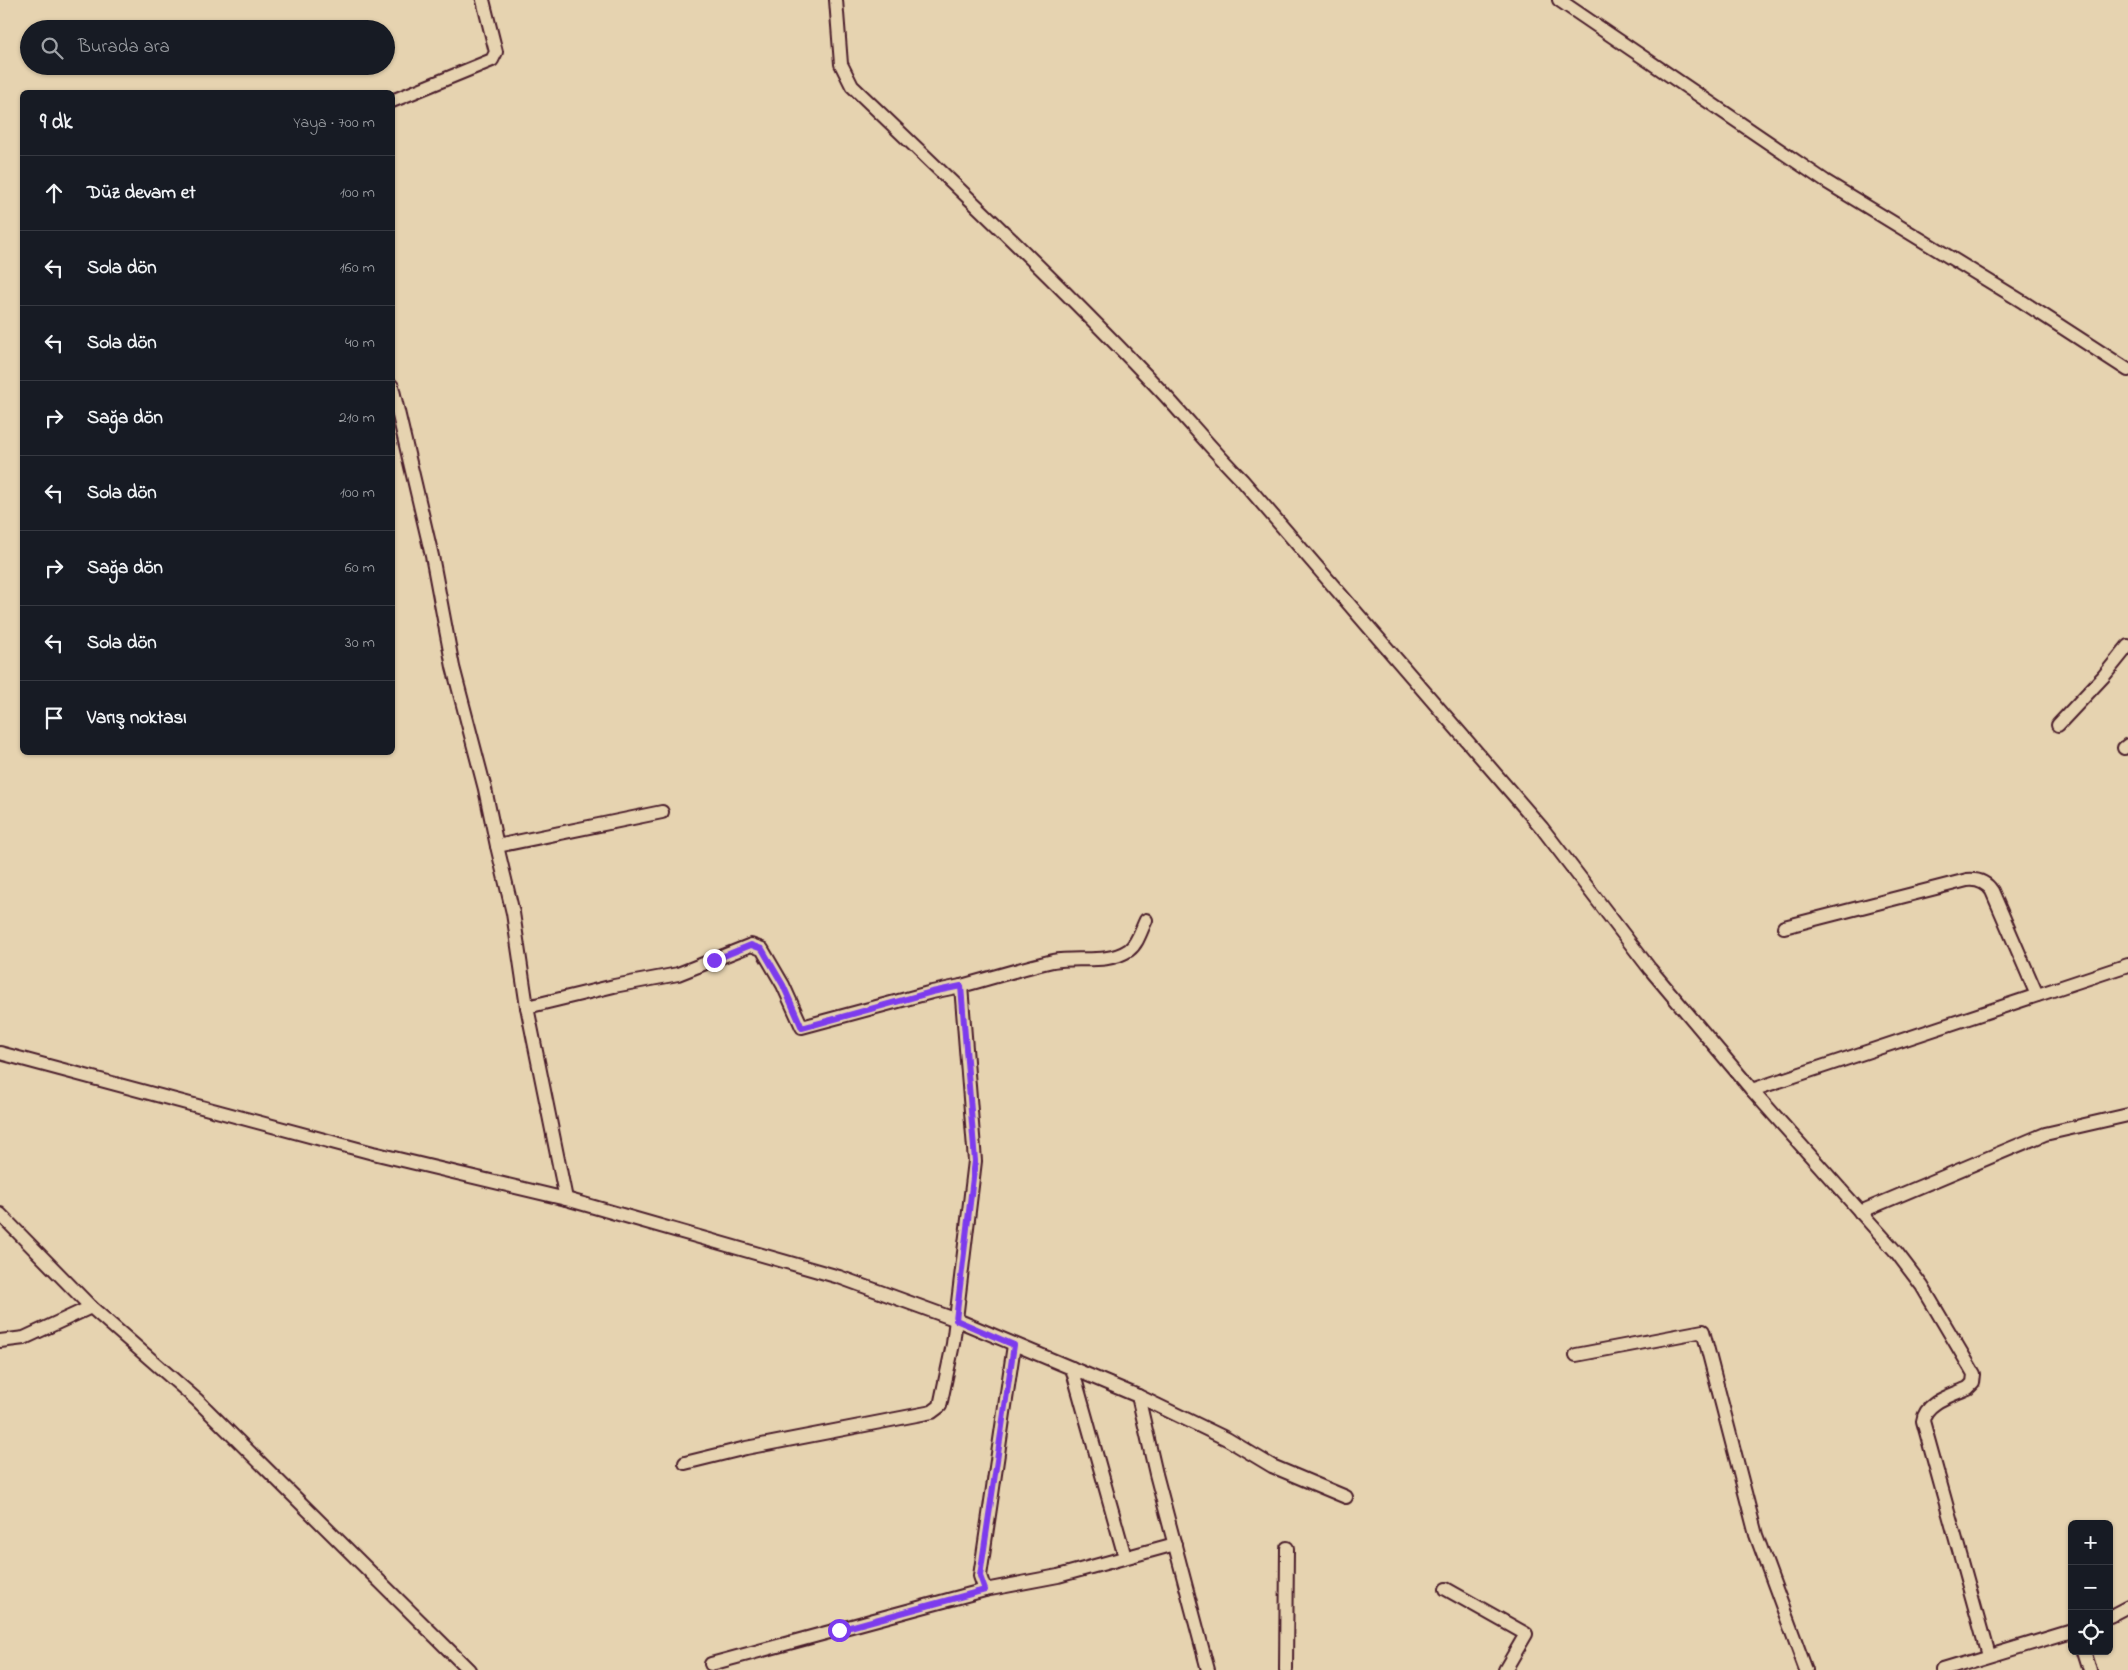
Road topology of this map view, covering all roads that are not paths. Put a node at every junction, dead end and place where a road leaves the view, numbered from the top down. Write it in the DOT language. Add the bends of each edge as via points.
graph roads {
  1 [pos="483,0"];
  2 [pos="836,0"];
  3 [pos="1559,0"];
  4 [pos="395,100"];
  5 [pos="2128,370"];
  6 [pos="395,399"];
  7 [pos="2128,646"];
  8 [pos="2058,725"];
  9 [pos="662,812"];
  10 [pos="497,846"];
  11 [pos="1146,920"];
  12 [pos="1784,927"];
  13 [pos="2128,965"];
  14 [pos="961,986"];
  15 [pos="2037,995"];
  16 [pos="527,1007"];
  17 [pos="0,1053"];
  18 [pos="1752,1090"];
  19 [pos="2128,1115"];
  20 [pos="566,1199"];
  21 [pos="1860,1212"];
  22 [pos="0,1214"];
  23 [pos="91,1307"];
  24 [pos="956,1320"];
  25 [pos="0,1341"];
  26 [pos="1014,1345"];
  27 [pos="1576,1355"];
  28 [pos="1072,1368"];
  29 [pos="1138,1396"];
  30 [pos="685,1463"];
  31 [pos="1346,1498"];
  32 [pos="1175,1544"];
  33 [pos="1287,1548"];
  34 [pos="1125,1557"];
  35 [pos="1446,1589"];
  36 [pos="985,1590"];
  37 [pos="2128,1606"];
  38 [pos="2113,1614"];
  39 [pos="2068,1631"];
  40 [pos="1988,1655"];
  41 [pos="2085,1655"];
  42 [pos="711,1664"];
  43 [pos="469,1670"];
  44 [pos="1208,1670"];
  45 [pos="1286,1670"];
  46 [pos="1505,1670"];
  47 [pos="1806,1670"];
  48 [pos="1943,1670"];
  49 [pos="2090,1670"];
  1 -- 4 [label="street" via="496,49 492,60"];
  2 -- 18 [label="street" via="841,64 852,86 1032,260 1162,392 1242,480 1542,828 1650,969"];
  3 -- 5 [label="street" via="1825,182"];
  6 -- 10 [label="street" via="432,556 453,667"];
  7 -- 8 [label="street"];
  9 -- 10 [label="street"];
  10 -- 16 [label="street" via="513,913"];
  11 -- 14 [label="street" via="1129,950 1114,956 1056,960"];
  12 -- 15 [label="street" via="1977,880 1992,891"];
  13 -- 15 [label="street"];
  14 -- 16 [label="street" via="802,1028 762,949 751,945 678,974"];
  14 -- 24 [label="street" via="975,1161"];
  15 -- 18 [label="street"];
  16 -- 20 [label="street"];
  17 -- 20 [label="street" via="373,1153"];
  18 -- 21 [label="street"];
  19 -- 21 [label="street" via="2045,1134"];
  20 -- 24 [label="street" via="839,1277"];
  21 -- 40 [label="street" via="1922,1286 1974,1374 1973,1383 1968,1388 1931,1406 1923,1421"];
  22 -- 23 [label="street"];
  23 -- 25 [label="street" via="24,1338"];
  23 -- 43 [label="street" via="197,1400"];
  24 -- 26 [label="street"];
  24 -- 30 [label="street" via="942,1403 935,1411"];
  26 -- 28 [label="street"];
  26 -- 36 [label="street" via="980,1576"];
  27 -- 47 [label="street" via="1703,1331 1756,1535"];
  28 -- 29 [label="street"];
  28 -- 34 [label="street"];
  29 -- 31 [label="street" via="1227,1439 1272,1466"];
  29 -- 32 [label="street"];
  32 -- 34 [label="street"];
  32 -- 44 [label="street"];
  33 -- 45 [label="street"];
  34 -- 36 [label="street" via="1058,1576"];
  35 -- 46 [label="street" via="1526,1634"];
  36 -- 42 [label="street"];
  37 -- 38 [label="street"];
  39 -- 40 [label="street"];
  40 -- 48 [label="street"];
  41 -- 49 [label="street"];
}
